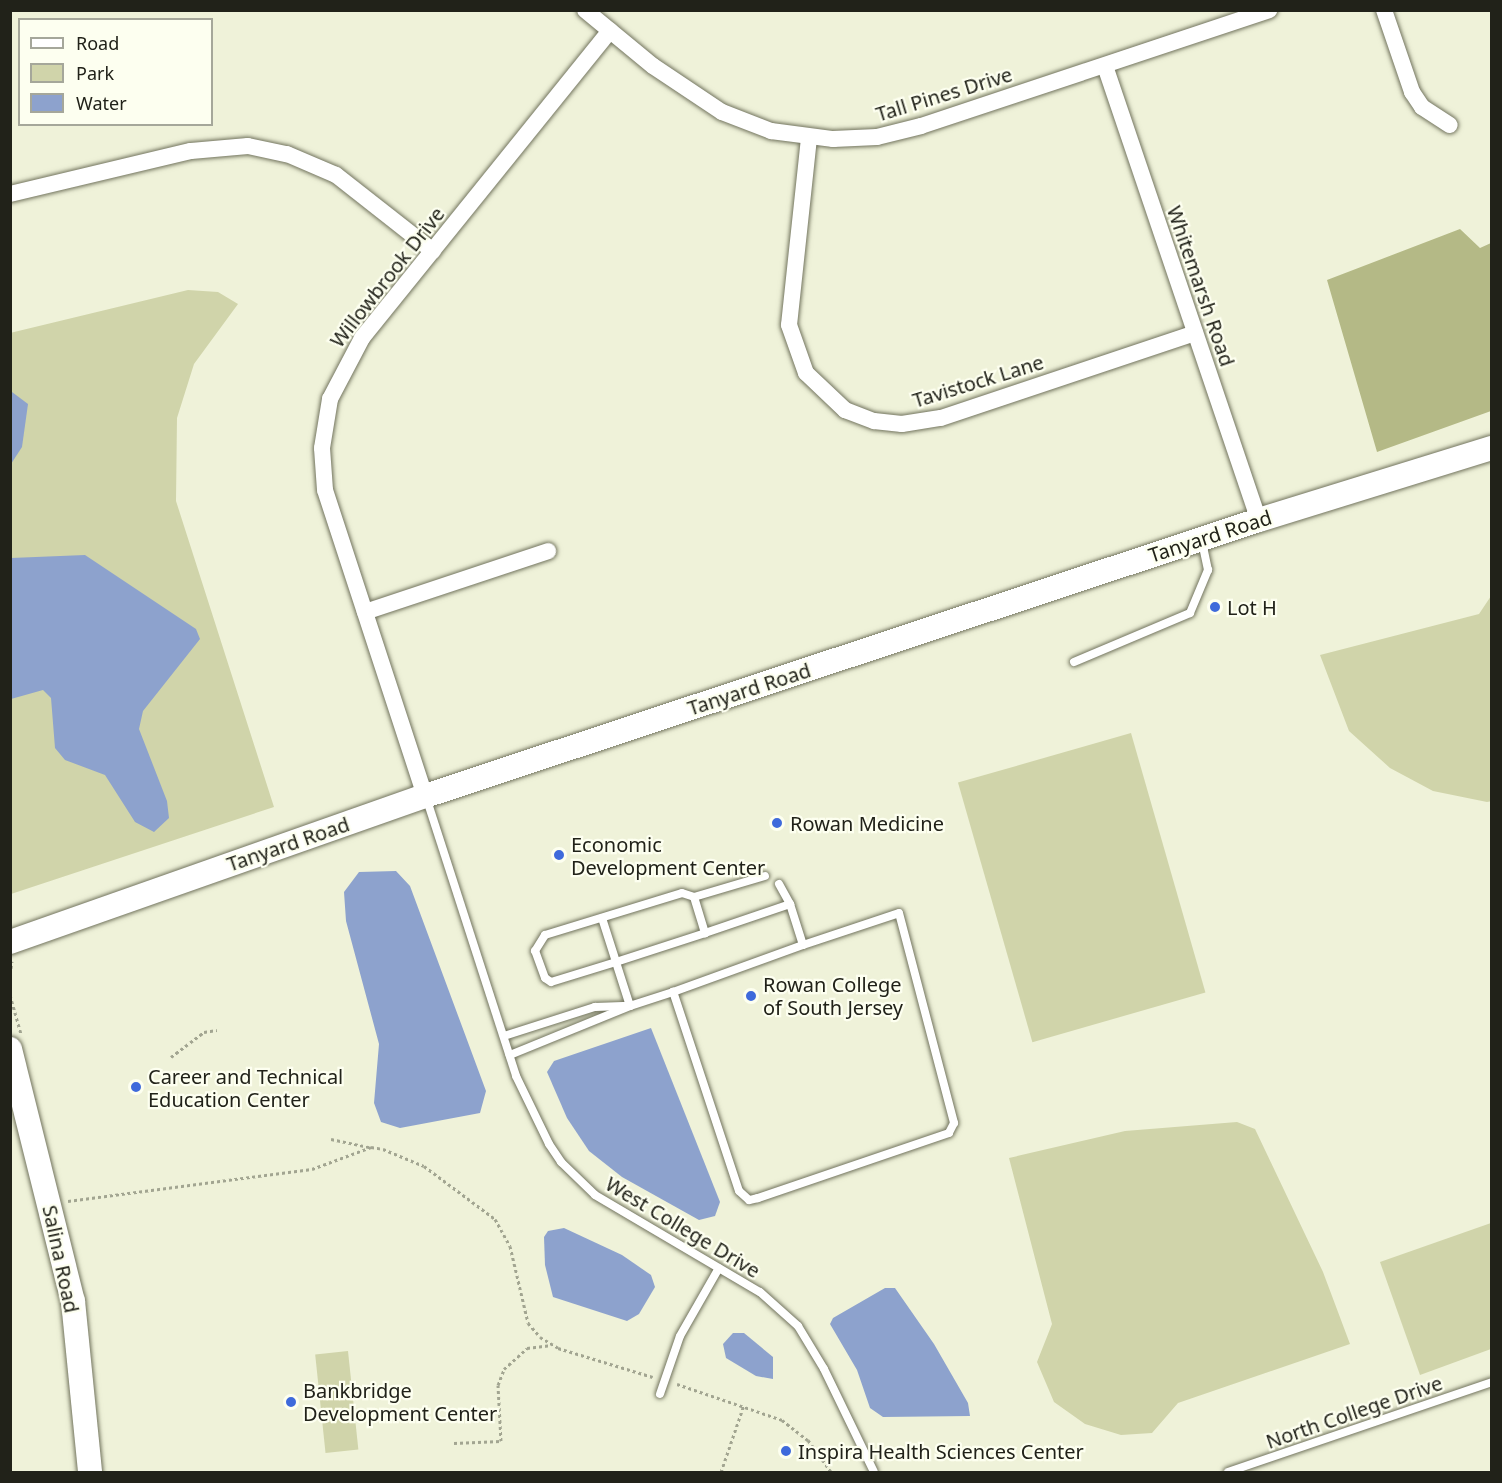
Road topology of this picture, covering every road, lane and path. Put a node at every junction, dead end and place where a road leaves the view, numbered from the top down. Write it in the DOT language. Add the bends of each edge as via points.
graph roads {
  1 [pos="585,10"];
  2 [pos="1269,10"];
  3 [pos="1384,10"];
  4 [pos="610,31"];
  5 [pos="1105,66"];
  6 [pos="1450,125"];
  7 [pos="809,138"];
  8 [pos="10,194"];
  9 [pos="433,251"];
  10 [pos="1195,333"];
  11 [pos="1491,448"];
  12 [pos="1259,520"];
  13 [pos="1202,539"];
  14 [pos="548,551"];
  15 [pos="365,612"];
  16 [pos="1074,662"];
  17 [pos="425,796"];
  18 [pos="765,876"];
  19 [pos="779,884"];
  20 [pos="694,897"];
  21 [pos="790,904"];
  22 [pos="602,918"];
  23 [pos="705,933"];
  24 [pos="804,945"];
  25 [pos="11,950"];
  26 [pos="616,962"];
  27 [pos="10,974"];
  28 [pos="673,992"];
  29 [pos="10,995"];
  30 [pos="630,1006"];
  31 [pos="18,1024"];
  32 [pos="217,1030"];
  33 [pos="504,1036"];
  34 [pos="10,1049"];
  35 [pos="510,1055"];
  36 [pos="171,1057"];
  37 [pos="331,1139"];
  38 [pos="371,1147"];
  39 [pos="64,1202"];
  40 [pos="719,1268"];
  41 [pos="550,1345"];
  42 [pos="594,1359"];
  43 [pos="1491,1382"];
  44 [pos="660,1394"];
  45 [pos="744,1405"];
  46 [pos="752,1407"];
  47 [pos="454,1443"];
  48 [pos="90,1473"];
  49 [pos="721,1473"];
  50 [pos="831,1473"];
  51 [pos="874,1473"];
  52 [pos="1228,1473"];
  1 -- 4 [label="street, Tall Pines Drive"];
  2 -- 5 [label="street, Tall Pines Drive"];
  3 -- 6 [label="street" via="1412,92 1422,107"];
  4 -- 7 [label="street, Tall Pines Drive" via="722,112 771,131"];
  4 -- 9 [label="street, Willowbrook Drive"];
  5 -- 7 [label="street, Tall Pines Drive" via="899,132 855,139"];
  5 -- 10 [label="street, Whitemarsh Road"];
  7 -- 10 [label="street, Tavistock Lane" via="789,325 806,373 845,410 874,421 902,424 941,418"];
  8 -- 9 [label="street" via="191,151 248,146 287,154 336,175"];
  9 -- 15 [label="street, Willowbrook Drive" via="351,355 334,386 327,418 321,462 325,490"];
  10 -- 12 [label="street, Whitemarsh Road"];
  11 -- 12 [label="street, Tanyard Road"];
  12 -- 13 [label="street, Tanyard Road"];
  13 -- 16 [label="lane" via="1208,570 1190,613"];
  13 -- 17 [label="street, Tanyard Road"];
  14 -- 15 [label="street"];
  15 -- 17 [label="street, Willowbrook Drive"];
  17 -- 25 [label="street, Tanyard Road"];
  17 -- 33 [label="lane, West College Drive"];
  18 -- 20 [label="lane"];
  19 -- 21 [label="lane"];
  20 -- 22 [label="lane" via="682,893"];
  20 -- 23 [label="lane"];
  21 -- 23 [label="lane"];
  21 -- 24 [label="lane"];
  22 -- 26 [label="lane"];
  22 -- 26 [label="lane" via="545,935 535,951 550,982"];
  23 -- 26 [label="lane"];
  24 -- 28 [label="lane"];
  24 -- 28 [label="lane" via="898,913 954,1123 949,1133 749,1200 739,1191"];
  25 -- 27 [label="path"];
  26 -- 30 [label="lane"];
  28 -- 30 [label="lane"];
  29 -- 31 [label="path"];
  30 -- 33 [label="lane" via="596,1007"];
  30 -- 35 [label="lane"];
  32 -- 36 [label="path" via="204,1032"];
  33 -- 35 [label="lane, West College Drive"];
  34 -- 48 [label="street, Salina Road" via="73,1301"];
  35 -- 40 [label="lane, West College Drive" via="535,1121 575,1178 612,1207"];
  37 -- 38 [label="path"];
  38 -- 39 [label="path" via="312,1169"];
  38 -- 41 [label="path" via="414,1161 495,1219 510,1246 528,1323"];
  40 -- 44 [label="lane" via="680,1336"];
  40 -- 51 [label="lane, West College Drive" via="760,1293 798,1326 824,1369"];
  41 -- 42 [label="path"];
  41 -- 47 [label="path" via="527,1348 504,1369 498,1385 501,1441"];
  43 -- 52 [label="lane, North College Drive"];
  45 -- 49 [label="path"];
  46 -- 50 [label="path" via="797,1430"];
}
